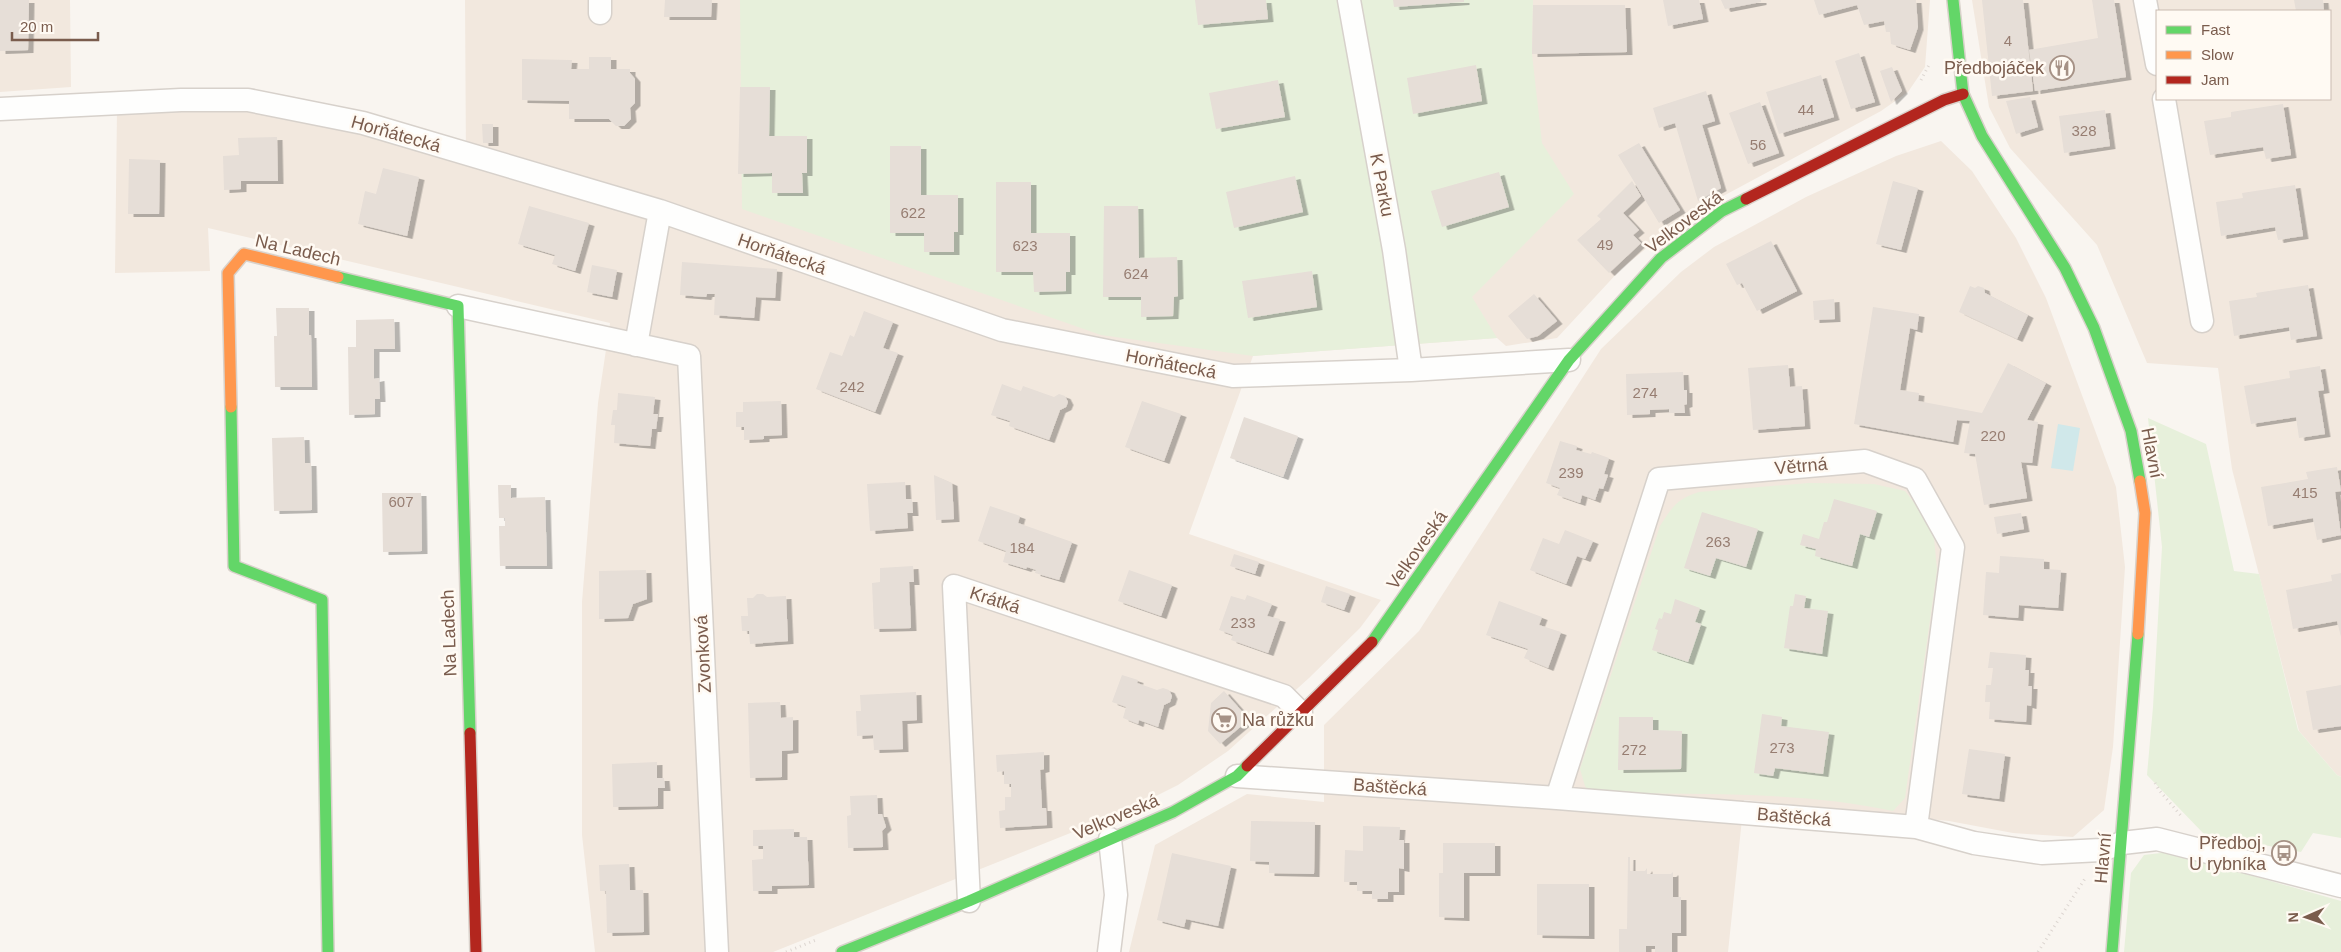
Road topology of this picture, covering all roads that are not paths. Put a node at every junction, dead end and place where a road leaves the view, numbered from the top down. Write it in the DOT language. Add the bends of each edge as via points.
graph roads {
  1 [pos="1350,0"];
  2 [pos="1953,0"];
  3 [pos="2145,0"];
  4 [pos="2156,59"];
  5 [pos="1963,94"];
  6 [pos="2164,100"];
  7 [pos="0,109"];
  8 [pos="660,211"];
  9 [pos="458,306"];
  10 [pos="2202,320"];
  11 [pos="636,345"];
  12 [pos="1570,360"];
  13 [pos="1412,370"];
  14 [pos="1301,713"];
  15 [pos="1237,776"];
  16 [pos="1558,798"];
  17 [pos="1916,827"];
  18 [pos="1110,839"];
  19 [pos="2111,847"];
  20 [pos="2341,886"];
  21 [pos="969,901"];
  22 [pos="328,952"];
  23 [pos="476,952"];
  24 [pos="717,952"];
  25 [pos="842,952"];
  26 [pos="1110,952"];
  27 [pos="2112,952"];
  1 -- 13 [label="street, K Parku"];
  2 -- 5 [label="street, Hlavní"];
  3 -- 4 [label="street"];
  5 -- 12 [label="street, Velkoveská" via="1944,100 1722,212 1661,258"];
  5 -- 19 [label="street, Hlavní" via="1982,136 2065,268 2094,328 2131,431 2144,512 2138,631"];
  6 -- 10 [label="street"];
  7 -- 8 [label="street, Horňátecká" via="248,100 363,123"];
  8 -- 11 [label="street"];
  8 -- 13 [label="street, Horňátecká" via="1002,330 1233,376"];
  9 -- 11 [label="street"];
  9 -- 22 [label="street, Na Ladech" via="244,254 228,273 234,566 322,600"];
  9 -- 23 [label="street, Na Ladech"];
  11 -- 24 [label="street, Zvonková" via="689,356"];
  12 -- 13 [label="street, Horňátecká"];
  12 -- 14 [label="street, Velkoveská" via="1378,638"];
  14 -- 15 [label="street, Velkoveská"];
  14 -- 21 [label="street, Krátká" via="1284,696 954,586"];
  15 -- 16 [label="street, Baštěcká"];
  15 -- 18 [label="street, Velkoveská" via="1173,812"];
  16 -- 17 [label="street, Baštěcká"];
  16 -- 17 [label="street, Větrná" via="1659,478 1865,461 1915,479 1953,547"];
  17 -- 19 [label="street, Baštěcká" via="1974,843 2042,853"];
  18 -- 21 [label="street, Velkoveská"];
  18 -- 26 [label="street" via="1116,895"];
  19 -- 20 [label="street, Baštěcká" via="2157,839"];
  19 -- 27 [label="street, Hlavní"];
  21 -- 25 [label="street, Velkoveská"];
}
